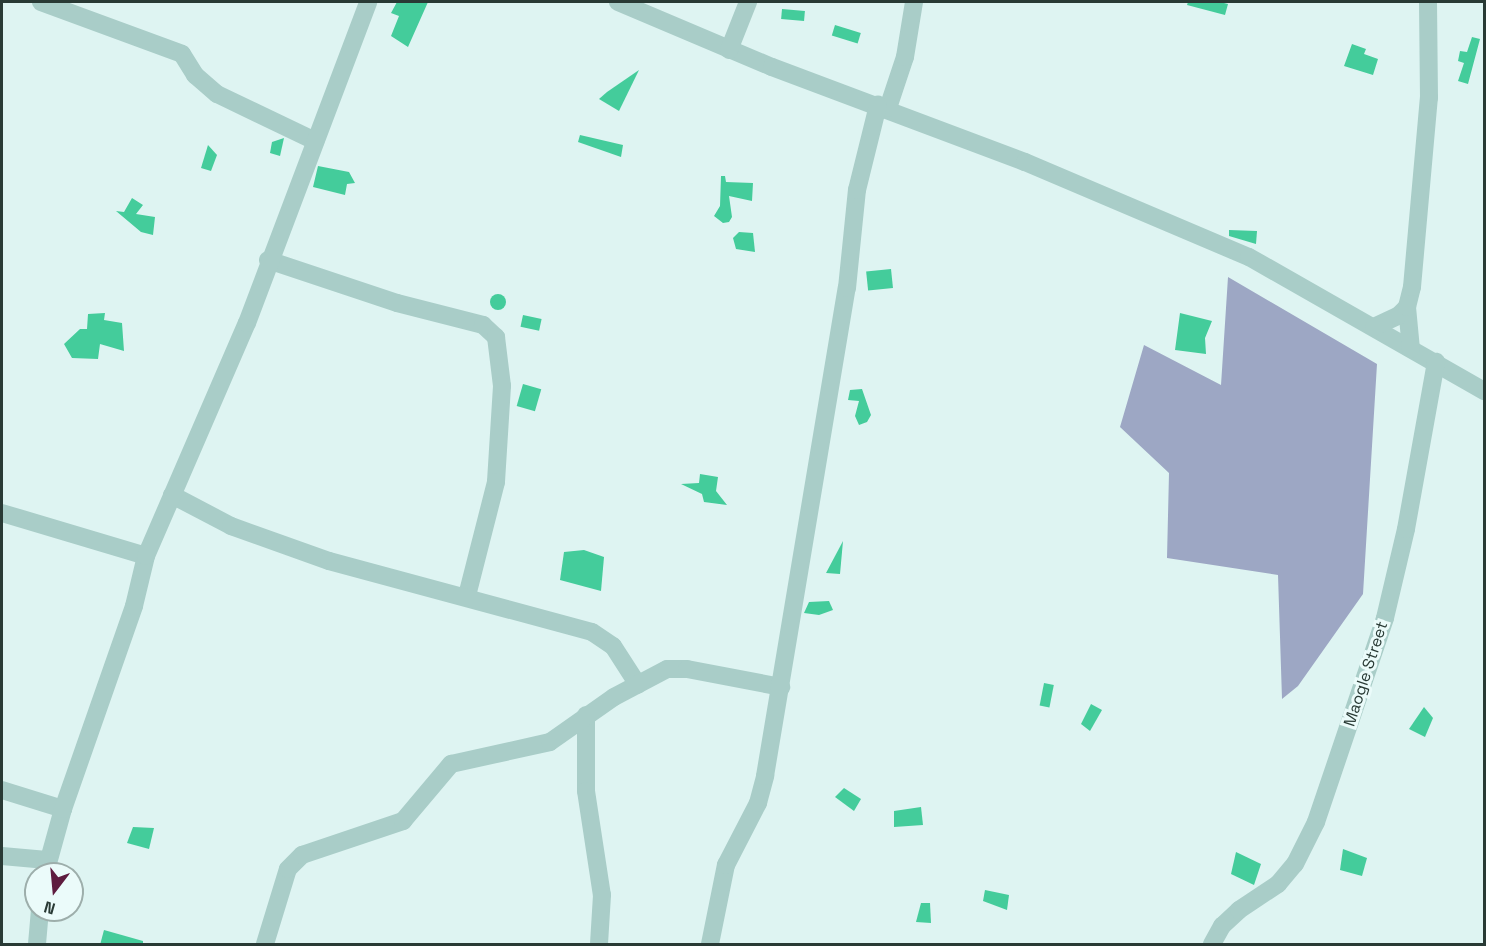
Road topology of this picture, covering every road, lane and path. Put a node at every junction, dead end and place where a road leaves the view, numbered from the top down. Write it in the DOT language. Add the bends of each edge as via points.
graph roads {
  1 [pos="41,2"];
  2 [pos="368,2"];
  3 [pos="618,2"];
  4 [pos="748,2"];
  5 [pos="914,2"];
  6 [pos="1428,2"];
  7 [pos="729,50"];
  8 [pos="883,106"];
  9 [pos="315,141"];
  10 [pos="268,260"];
  11 [pos="1407,307"];
  12 [pos="1374,327"];
  13 [pos="1411,349"];
  14 [pos="1436,362"];
  15 [pos="1485,391"];
  16 [pos="172,495"];
  17 [pos="2,513"];
  18 [pos="146,556"];
  19 [pos="467,596"];
  20 [pos="638,685"];
  21 [pos="780,687"];
  22 [pos="586,715"];
  23 [pos="2,790"];
  24 [pos="63,809"];
  25 [pos="2,856"];
  26 [pos="26,862"];
  27 [pos="47,862"];
  28 [pos="39,922"];
  29 [pos="37,945"];
  30 [pos="265,945"];
  31 [pos="599,945"];
  32 [pos="710,945"];
  33 [pos="1212,945"];
  1 -- 9 [label="street" via="182,54 195,75 217,93"];
  2 -- 9 [label="street"];
  3 -- 7 [label="street"];
  4 -- 7 [label="street"];
  5 -- 8 [label="street" via="904,57"];
  6 -- 11 [label="street" via="1429,98"];
  7 -- 8 [label="street"];
  8 -- 12 [label="street" via="1249,257"];
  8 -- 21 [label="street" via="857,190 847,288"];
  9 -- 10 [label="street"];
  10 -- 16 [label="street" via="214,405"];
  10 -- 19 [label="street" via="387,300 483,325 496,337 502,386 496,482"];
  11 -- 12 [label="street" via="1398,316"];
  11 -- 13 [label="street"];
  12 -- 13 [label="street"];
  13 -- 14 [label="street"];
  14 -- 15 [label="street"];
  14 -- 33 [label="street, Maogle Street" via="1406,529 1385,618 1316,822 1295,864 1278,884 1222,926"];
  16 -- 18 [label="street"];
  16 -- 19 [label="street" via="271,542"];
  17 -- 18 [label="street"];
  18 -- 24 [label="street" via="119,653"];
  19 -- 20 [label="street" via="592,632 613,646"];
  20 -- 21 [label="street" via="667,669 687,669"];
  20 -- 22 [label="street"];
  21 -- 32 [label="street" via="760,794 726,865"];
  22 -- 30 [label="street" via="539,747 468,757 451,764 403,821 302,855 288,869"];
  22 -- 31 [label="street" via="586,790 602,895"];
  23 -- 24 [label="street"];
  24 -- 27 [label="street"];
  25 -- 26 [label="street"];
  28 -- 29 [label="street"];
}
